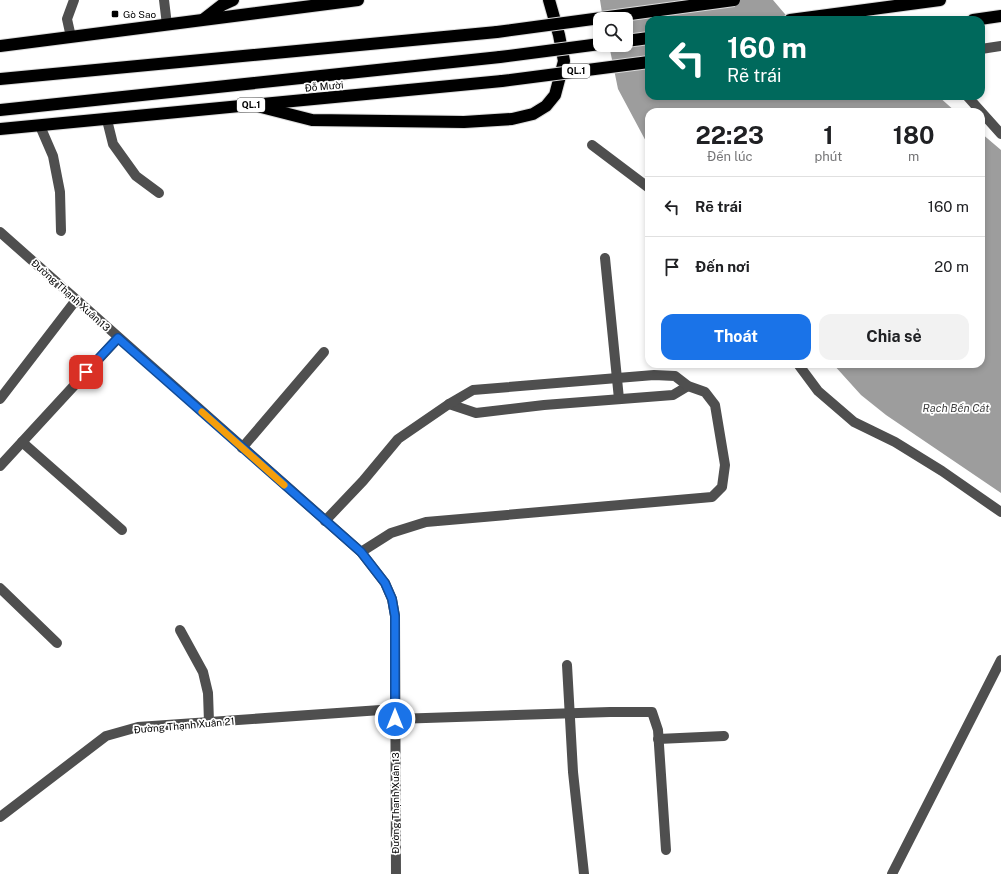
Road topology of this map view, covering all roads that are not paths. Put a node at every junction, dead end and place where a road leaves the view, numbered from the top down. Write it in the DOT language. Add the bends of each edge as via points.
graph roads {
  1 [pos="74,0"];
  2 [pos="164,0"];
  3 [pos="233,0"];
  4 [pos="358,0"];
  5 [pos="549,0"];
  6 [pos="734,0"];
  7 [pos="940,0"];
  8 [pos="822,16"];
  9 [pos="1001,16"];
  10 [pos="985,18"];
  11 [pos="202,20"];
  12 [pos="167,25"];
  13 [pos="71,37"];
  14 [pos="645,39"];
  15 [pos="633,40"];
  16 [pos="593,45"];
  17 [pos="0,46"];
  18 [pos="1001,46"];
  19 [pos="985,48"];
  20 [pos="645,63"];
  21 [pos="0,79"];
  22 [pos="971,100"];
  23 [pos="252,104"];
  24 [pos="978,108"];
  25 [pos="0,110"];
  26 [pos="985,116"];
  27 [pos="107,120"];
  28 [pos="40,126"];
  29 [pos="0,129"];
  30 [pos="1001,134"];
  31 [pos="592,145"];
  32 [pos="645,185"];
  33 [pos="159,193"];
  34 [pos="61,231"];
  35 [pos="0,232"];
  36 [pos="606,258"];
  37 [pos="76,300"];
  38 [pos="118,338"];
  39 [pos="324,352"];
  40 [pos="801,368"];
  41 [pos="617,378"];
  42 [pos="688,386"];
  43 [pos="0,399"];
  44 [pos="619,399"];
  45 [pos="449,404"];
  46 [pos="22,442"];
  47 [pos="242,448"];
  48 [pos="0,466"];
  49 [pos="1001,512"];
  50 [pos="325,521"];
  51 [pos="122,530"];
  52 [pos="361,552"];
  53 [pos="0,588"];
  54 [pos="180,630"];
  55 [pos="57,643"];
  56 [pos="1001,660"];
  57 [pos="566,665"];
  58 [pos="395,714"];
  59 [pos="569,714"];
  60 [pos="209,722"];
  61 [pos="724,736"];
  62 [pos="658,739"];
  63 [pos="0,817"];
  64 [pos="666,850"];
  65 [pos="396,874"];
  66 [pos="584,874"];
  67 [pos="892,874"];
  1 -- 13 [label="street" via="67,19"];
  2 -- 12 [label="street"];
  3 -- 11 [label="highway"];
  4 -- 11 [label="highway"];
  5 -- 23 [label="highway" via="564,61 555,95 546,106 533,114 512,119 464,122 312,120"];
  6 -- 21 [label="highway, bridge" via="497,32"];
  7 -- 8 [label="highway"];
  9 -- 10 [label="highway"];
  11 -- 12 [label="highway"];
  12 -- 13 [label="highway"];
  13 -- 17 [label="highway"];
  14 -- 15 [label="highway"];
  16 -- 25 [label="highway, Đỗ Mười / QL.1, bridge"];
  18 -- 19 [label="street"];
  20 -- 23 [label="highway, Đỗ Mười / QL.1, bridge" via="502,81"];
  22 -- 24 [label="street"];
  23 -- 27 [label="highway, Đỗ Mười / QL.1"];
  26 -- 30 [label="street"];
  27 -- 28 [label="highway, Đỗ Mười / QL.1"];
  27 -- 33 [label="street" via="113,144 136,176"];
  28 -- 29 [label="highway, Đỗ Mười / QL.1"];
  28 -- 34 [label="street" via="53,156 60,192"];
  31 -- 32 [label="street"];
  35 -- 37 [label="street, Đường Thạnh Xuân 13"];
  36 -- 41 [label="street"];
  37 -- 38 [label="street, Đường Thạnh Xuân 13"];
  37 -- 43 [label="street"];
  38 -- 46 [label="street"];
  38 -- 47 [label="street, Đường Thạnh Xuân 13"];
  39 -- 47 [label="street"];
  40 -- 49 [label="street" via="818,391 854,422 895,442"];
  41 -- 42 [label="street" via="675,376"];
  41 -- 44 [label="street"];
  41 -- 45 [label="street" via="473,390"];
  42 -- 44 [label="street" via="673,395"];
  42 -- 52 [label="street" via="705,392 715,405 718,418 725,465 722,487 712,498 426,522 391,533"];
  44 -- 45 [label="street" via="476,412"];
  45 -- 50 [label="street" via="398,439"];
  46 -- 48 [label="street"];
  46 -- 51 [label="street"];
  47 -- 50 [label="street, Đường Thạnh Xuân 13"];
  50 -- 52 [label="street, Đường Thạnh Xuân 13"];
  52 -- 58 [label="street, Đường Thạnh Xuân 13" via="385,583 392,599 395,616"];
  53 -- 55 [label="street"];
  54 -- 60 [label="street" via="203,672 208,693"];
  56 -- 67 [label="street"];
  57 -- 59 [label="street"];
  58 -- 59 [label="street, Đường Thạnh Xuân 21"];
  58 -- 60 [label="street, Đường Thạnh Xuân 21"];
  58 -- 65 [label="street, Đường Thạnh Xuân 13"];
  59 -- 62 [label="street, Đường Thạnh Xuân 21" via="652,712"];
  59 -- 66 [label="street"];
  60 -- 63 [label="street, Đường Thạnh Xuân 21" via="138,727 106,736"];
  61 -- 62 [label="street"];
  62 -- 64 [label="street"];
}
